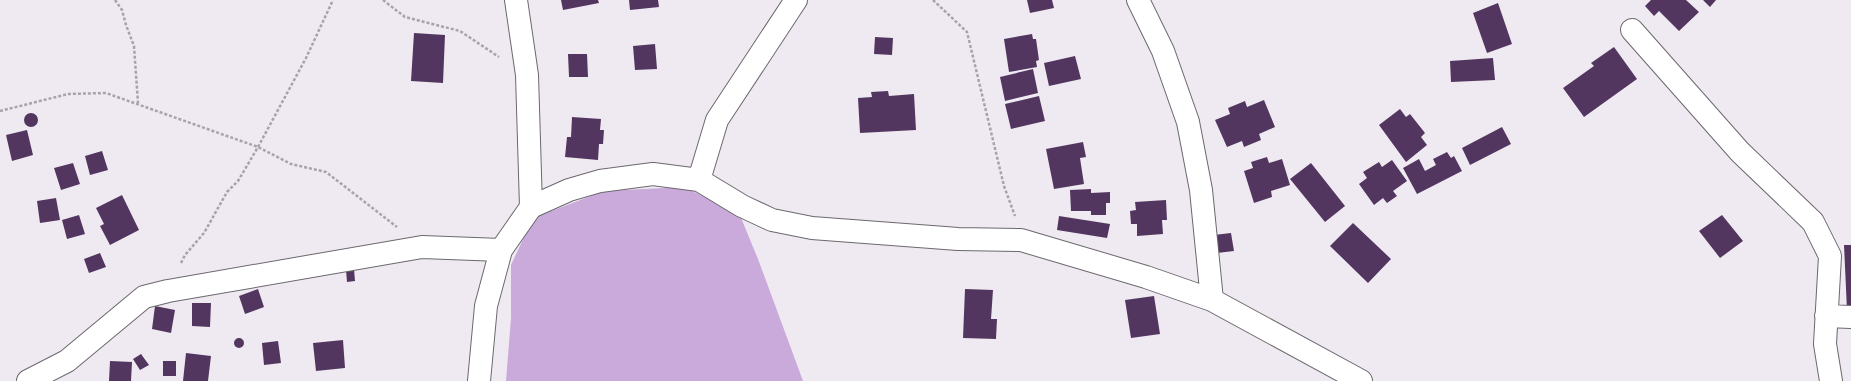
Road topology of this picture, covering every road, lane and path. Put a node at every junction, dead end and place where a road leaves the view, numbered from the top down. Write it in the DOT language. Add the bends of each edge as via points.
graph roads {
  1 [pos="115,0"];
  2 [pos="333,0"];
  3 [pos="383,0"];
  4 [pos="516,0"];
  5 [pos="796,0"];
  6 [pos="933,0"];
  7 [pos="1138,0"];
  8 [pos="1632,30"];
  9 [pos="527,75"];
  10 [pos="138,103"];
  11 [pos="0,110"];
  12 [pos="258,147"];
  13 [pos="699,180"];
  14 [pos="532,207"];
  15 [pos="1021,240"];
  16 [pos="422,247"];
  17 [pos="501,250"];
  18 [pos="168,291"];
  19 [pos="1212,300"];
  20 [pos="1826,316"];
  21 [pos="1851,317"];
  22 [pos="28,381"];
  23 [pos="479,381"];
  24 [pos="1362,381"];
  25 [pos="1831,381"];
  1 -- 10 [label="path" via="122,10 134,46"];
  2 -- 12 [label="path" via="306,58"];
  3 -- 9 [label="path" via="405,17 460,31"];
  4 -- 9 [label="street"];
  5 -- 13 [label="street" via="717,120"];
  6 -- 15 [label="path" via="967,32 1004,186 1014,210"];
  7 -- 19 [label="street" via="1162,51 1188,122 1201,190"];
  8 -- 20 [label="street" via="1740,152 1813,222 1830,256"];
  9 -- 14 [label="street"];
  10 -- 11 [label="path" via="106,93 68,94"];
  10 -- 12 [label="path"];
  12 -- 16 [label="path" via="291,164 326,172"];
  12 -- 18 [label="path" via="238,181 226,192 204,233 185,255"];
  13 -- 14 [label="street" via="653,174 600,181 570,190"];
  13 -- 15 [label="street" via="742,206 772,220 812,228 958,239"];
  14 -- 17 [label="street"];
  15 -- 19 [label="street" via="1146,277"];
  16 -- 17 [label="street"];
  16 -- 18 [label="street"];
  17 -- 23 [label="street" via="486,306"];
  18 -- 22 [label="street" via="144,297 67,361"];
  19 -- 24 [label="street"];
  20 -- 21 [label="street"];
  20 -- 25 [label="street" via="1825,344"];
}
